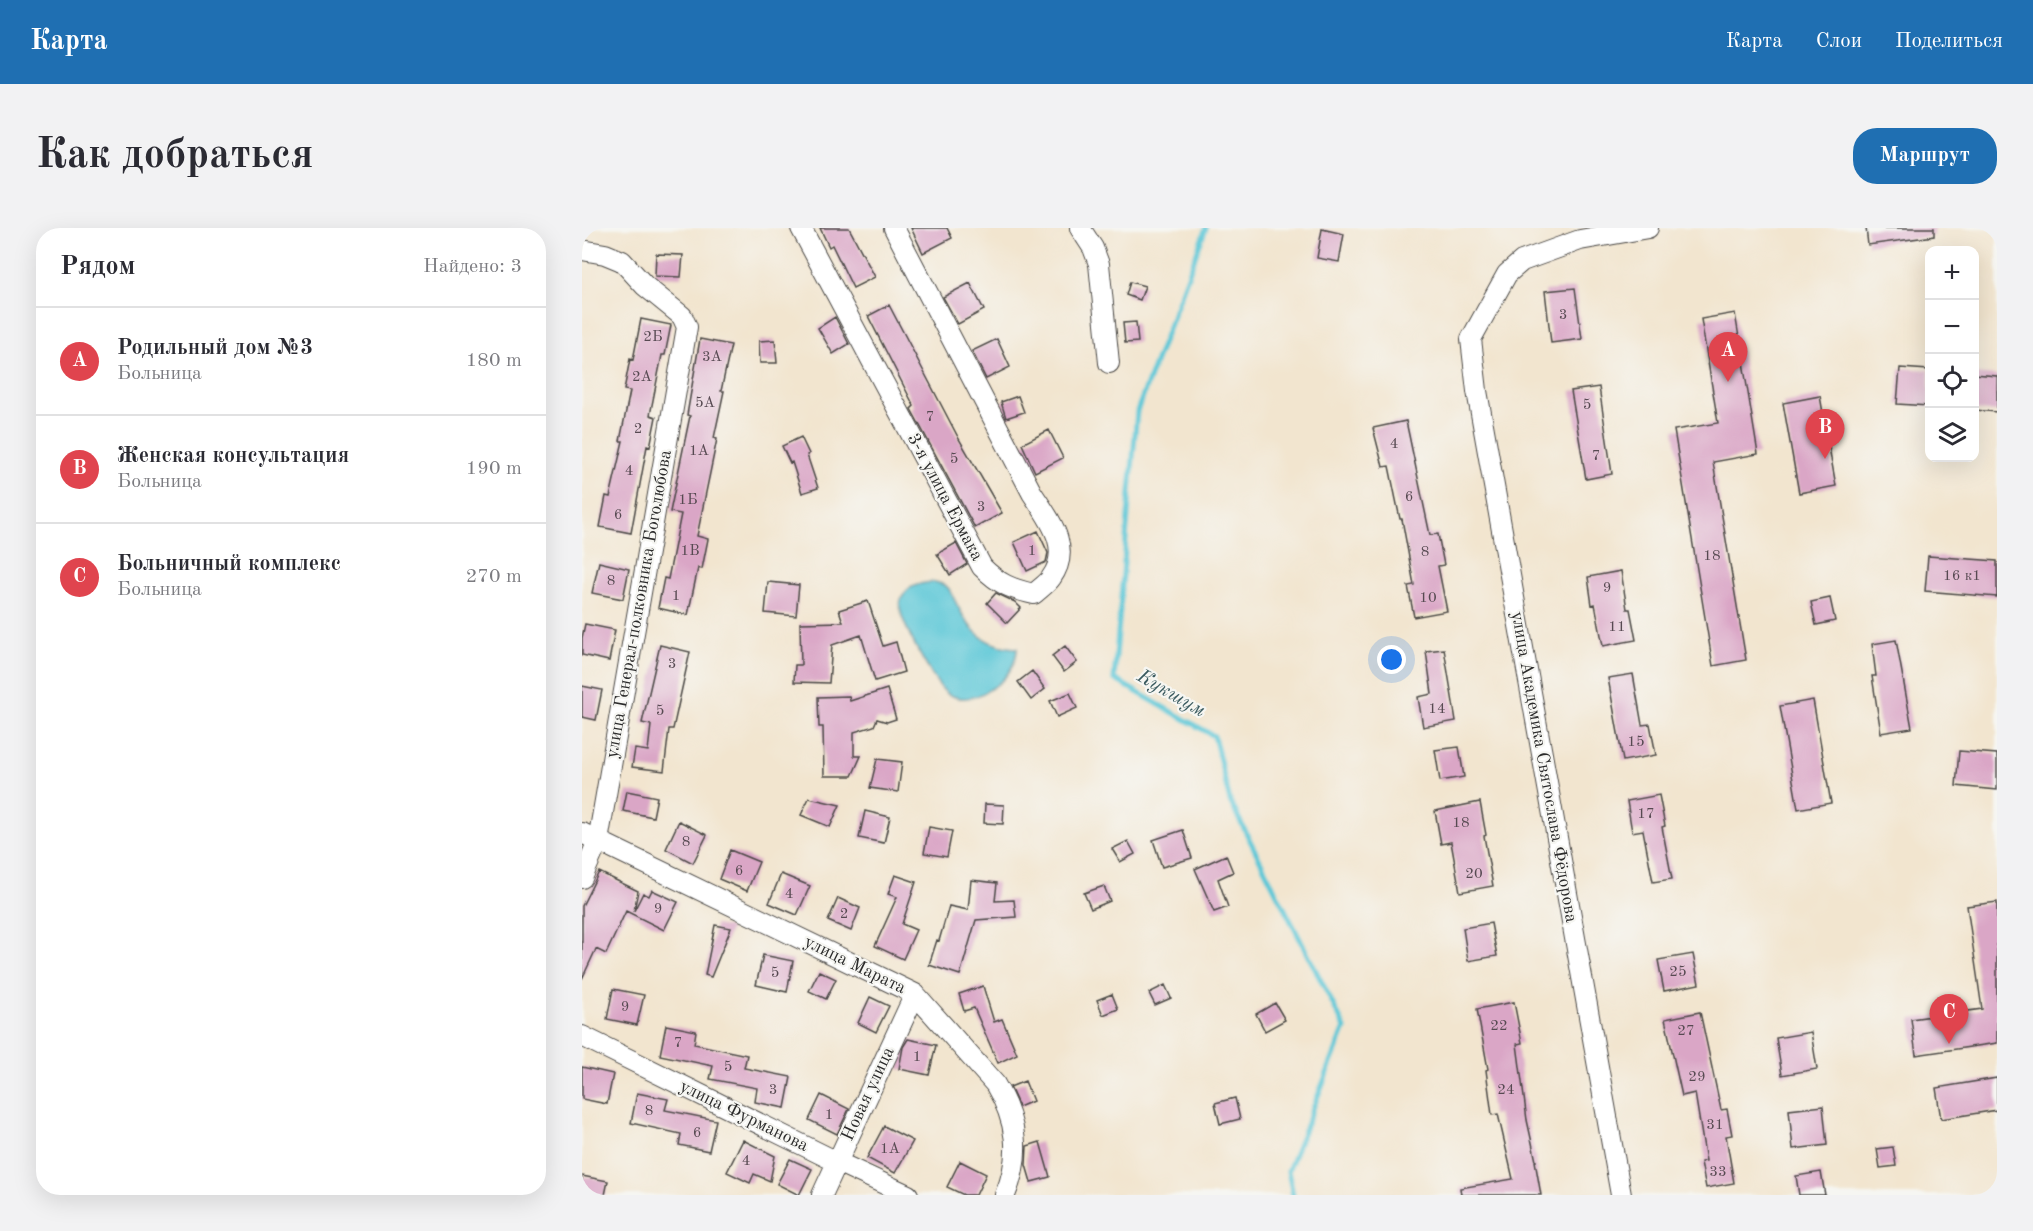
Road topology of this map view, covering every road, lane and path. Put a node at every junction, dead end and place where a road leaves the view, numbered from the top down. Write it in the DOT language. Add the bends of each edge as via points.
graph roads {
  1 [pos="801,228"];
  2 [pos="894,228"];
  3 [pos="1080,228"];
  4 [pos="1648,228"];
  5 [pos="582,250"];
  6 [pos="1109,363"];
  7 [pos="590,837"];
  8 [pos="582,878"];
  9 [pos="915,994"];
  10 [pos="582,1036"];
  11 [pos="837,1162"];
  12 [pos="822,1195"];
  13 [pos="908,1195"];
  14 [pos="1005,1195"];
  15 [pos="1621,1195"];
  1 -- 2 [label="street, 3-я улица Ермака" via="982,567 995,580 1034,594 1051,579 1059,564 1060,544 1055,529 1032,494"];
  3 -- 6 [label="street" via="1099,264"];
  4 -- 15 [label="street, улица Академика Святослава Фёдорова" via="1580,240 1521,261 1507,274 1471,339 1477,391"];
  5 -- 7 [label="street, улица Генерал-полковника Боголюбова" via="622,261 682,316 687,327"];
  7 -- 8 [label="street, улица Генерал-полковника Боголюбова"];
  7 -- 9 [label="street, улица Марата"];
  9 -- 11 [label="street, Новая улица"];
  9 -- 14 [label="street, улица Марата" via="1004,1098 1016,1133"];
  10 -- 11 [label="street, улица Фурманова"];
  11 -- 12 [label="street, Новая улица"];
  11 -- 13 [label="street, улица Фурманова"];
}
